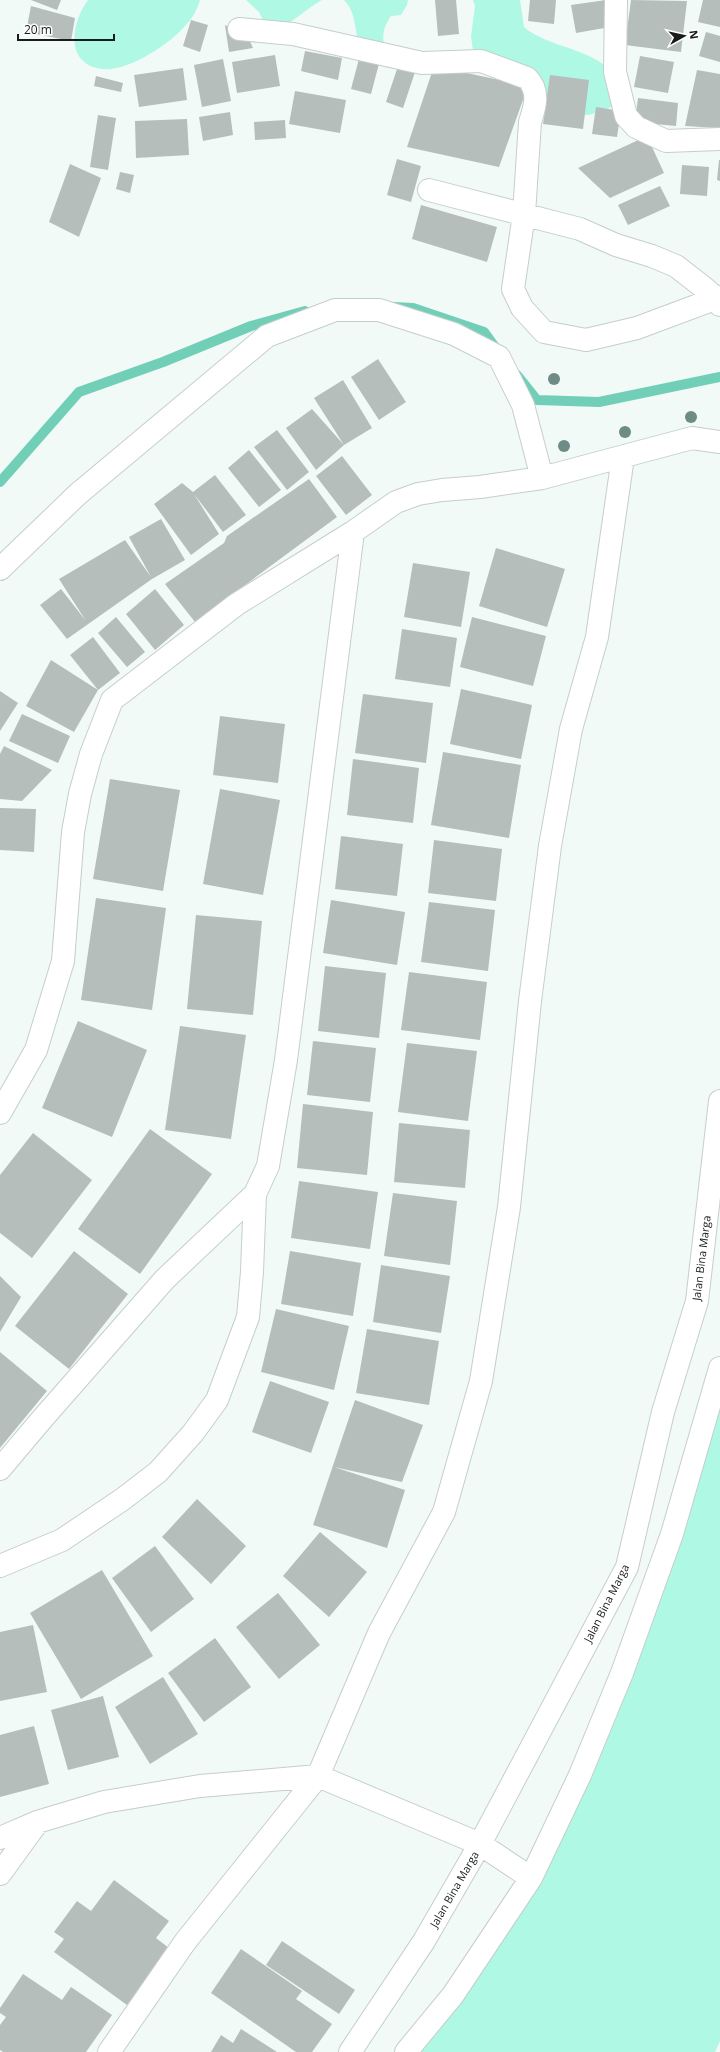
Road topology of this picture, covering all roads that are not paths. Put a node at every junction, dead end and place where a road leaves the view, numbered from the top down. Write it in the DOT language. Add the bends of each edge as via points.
graph roads {
  1 [pos="616,0"];
  2 [pos="239,29"];
  3 [pos="720,139"];
  4 [pos="429,190"];
  5 [pos="524,214"];
  6 [pos="719,300"];
  7 [pos="720,442"];
  8 [pos="623,457"];
  9 [pos="542,478"];
  10 [pos="353,532"];
  11 [pos="0,569"];
  12 [pos="720,1101"];
  13 [pos="0,1112"];
  14 [pos="255,1194"];
  15 [pos="720,1368"];
  16 [pos="0,1470"];
  17 [pos="0,1566"];
  18 [pos="318,1776"];
  19 [pos="38,1822"];
  20 [pos="0,1838"];
  21 [pos="480,1844"];
  22 [pos="0,1874"];
  23 [pos="531,1878"];
  24 [pos="108,2052"];
  25 [pos="350,2052"];
  26 [pos="406,2052"];
  1 -- 3 [label="street" via="615,72 626,116 636,127 666,141"];
  2 -- 5 [label="street" via="293,34 422,63 481,61 527,78 536,91 530,122"];
  4 -- 5 [label="street"];
  5 -- 6 [label="street" via="580,229 676,266"];
  5 -- 6 [label="street" via="513,289 522,308 544,332 586,340 637,328"];
  7 -- 8 [label="street" via="692,438"];
  8 -- 9 [label="street"];
  8 -- 18 [label="street" via="597,637 571,729 550,846 530,1002 509,1207 480,1382 444,1512 379,1633"];
  9 -- 10 [label="street" via="418,494 396,502"];
  9 -- 11 [label="street" via="523,405 499,357 454,334 379,310 335,310 267,336 78,494"];
  10 -- 13 [label="street" via="237,604 112,700 91,754 80,794 74,832 63,961 36,1050"];
  10 -- 14 [label="street" via="286,1060 268,1166"];
  12 -- 21 [label="street, Jalan Bina Marga" via="697,1301 663,1412 627,1568"];
  14 -- 16 [label="street" via="165,1279"];
  14 -- 17 [label="street" via="248,1316 217,1400 193,1433 158,1472 123,1500 62,1540"];
  15 -- 23 [label="street" via="672,1534 622,1673 580,1775"];
  18 -- 19 [label="street" via="200,1786 104,1802"];
  18 -- 21 [label="street"];
  18 -- 24 [label="street" via="185,1942"];
  19 -- 20 [label="street"];
  19 -- 22 [label="street"];
  21 -- 23 [label="street"];
  21 -- 25 [label="street, Jalan Bina Marga" via="424,1941"];
  23 -- 26 [label="street" via="452,1995"];
}
